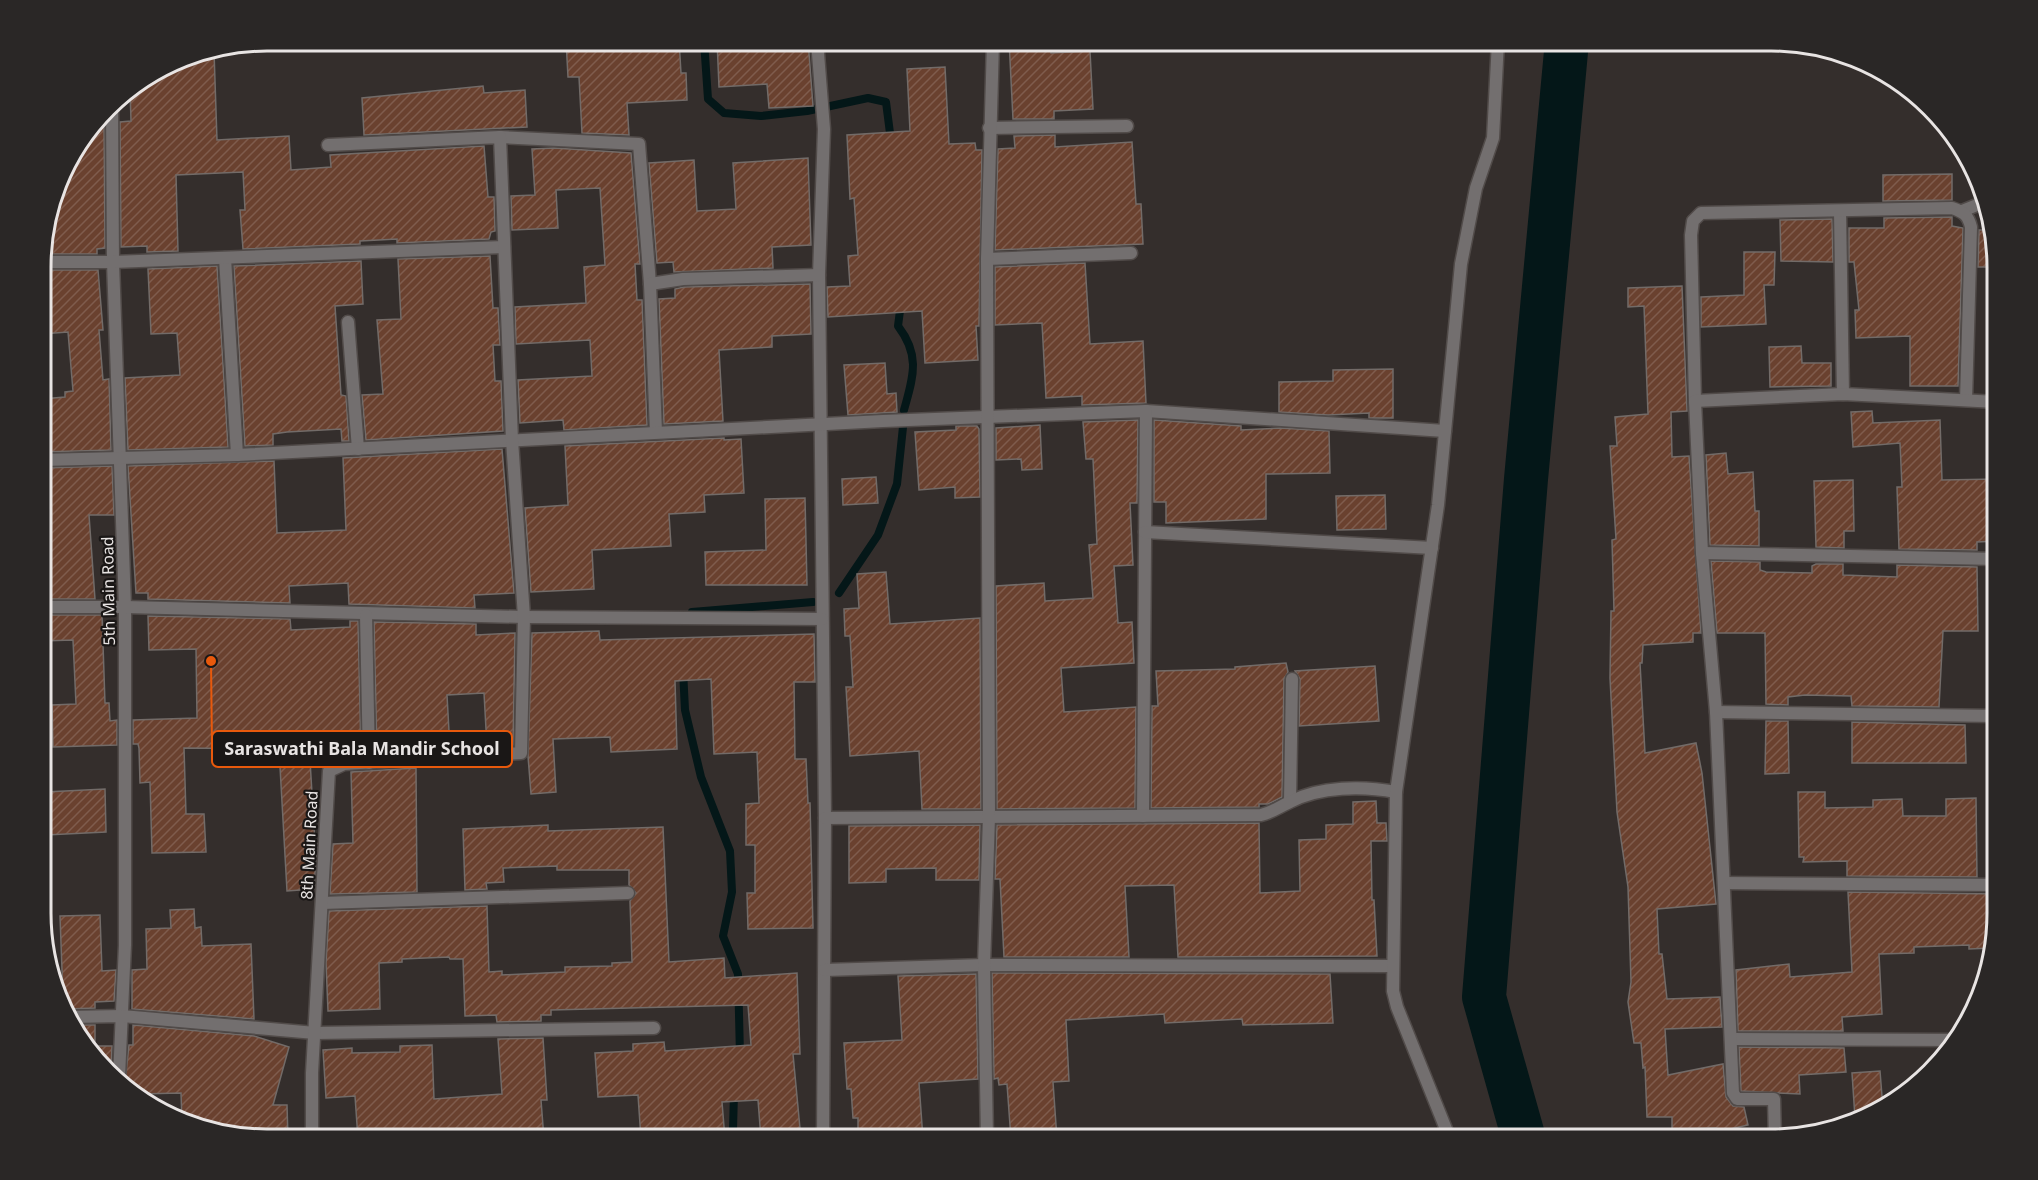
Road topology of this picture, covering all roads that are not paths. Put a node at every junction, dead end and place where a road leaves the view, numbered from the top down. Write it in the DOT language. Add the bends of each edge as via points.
graph roads {
  1 [pos="818,51"];
  2 [pos="992,51"];
  3 [pos="1497,51"];
  4 [pos="112,116"];
  5 [pos="1127,126"];
  6 [pos="989,128"];
  7 [pos="500,137"];
  8 [pos="328,145"];
  9 [pos="1978,205"];
  10 [pos="1962,211"];
  11 [pos="1840,212"];
  12 [pos="504,247"];
  13 [pos="1131,253"];
  14 [pos="225,258"];
  15 [pos="987,259"];
  16 [pos="51,261"];
  17 [pos="113,262"];
  18 [pos="819,275"];
  19 [pos="650,284"];
  20 [pos="348,322"];
  21 [pos="1843,394"];
  22 [pos="1966,400"];
  23 [pos="1695,401"];
  24 [pos="1987,401"];
  25 [pos="1146,411"];
  26 [pos="989,417"];
  27 [pos="821,424"];
  28 [pos="1445,431"];
  29 [pos="656,432"];
  30 [pos="512,440"];
  31 [pos="358,449"];
  32 [pos="237,455"];
  33 [pos="122,457"];
  34 [pos="51,460"];
  35 [pos="1144,532"];
  36 [pos="1432,548"];
  37 [pos="1702,552"];
  38 [pos="1987,559"];
  39 [pos="51,607"];
  40 [pos="125,607"];
  41 [pos="366,615"];
  42 [pos="524,617"];
  43 [pos="822,619"];
  44 [pos="1292,679"];
  45 [pos="1716,712"];
  46 [pos="1987,716"];
  47 [pos="369,763"];
  48 [pos="1396,792"];
  49 [pos="1290,801"];
  50 [pos="1143,816"];
  51 [pos="989,817"];
  52 [pos="825,818"];
  53 [pos="1724,883"];
  54 [pos="1987,885"];
  55 [pos="628,893"];
  56 [pos="322,903"];
  57 [pos="984,965"];
  58 [pos="1392,966"];
  59 [pos="825,970"];
  60 [pos="122,1016"];
  61 [pos="78,1017"];
  62 [pos="654,1028"];
  63 [pos="315,1033"];
  64 [pos="1731,1039"];
  65 [pos="1946,1040"];
  66 [pos="119,1071"];
  67 [pos="312,1129"];
  68 [pos="823,1129"];
  69 [pos="987,1129"];
  70 [pos="1446,1129"];
  71 [pos="1775,1129"];
  1 -- 18 [label="street" via="824,129"];
  2 -- 6 [label="street"];
  3 -- 28 [label="street" via="1493,138 1476,188 1461,264"];
  4 -- 17 [label="street, 5th Main Road"];
  5 -- 6 [label="street"];
  6 -- 15 [label="street"];
  7 -- 8 [label="street"];
  7 -- 12 [label="street, 8th Main Road"];
  7 -- 19 [label="street" via="639,144"];
  9 -- 10 [label="street"];
  10 -- 11 [label="street" via="1952,208"];
  10 -- 22 [label="street" via="1971,227"];
  11 -- 21 [label="street"];
  11 -- 23 [label="street" via="1716,212 1701,213 1694,221 1691,235"];
  12 -- 14 [label="street"];
  12 -- 30 [label="street, 8th Main Road"];
  13 -- 15 [label="street"];
  14 -- 17 [label="street"];
  14 -- 32 [label="street"];
  15 -- 26 [label="street"];
  16 -- 17 [label="street"];
  17 -- 33 [label="street, 5th Main Road"];
  18 -- 19 [label="street" via="683,279"];
  18 -- 27 [label="street"];
  19 -- 29 [label="street"];
  20 -- 31 [label="street"];
  21 -- 22 [label="street"];
  21 -- 23 [label="street"];
  22 -- 24 [label="street"];
  23 -- 37 [label="street"];
  25 -- 26 [label="street"];
  25 -- 28 [label="street"];
  25 -- 35 [label="street"];
  26 -- 27 [label="street"];
  26 -- 51 [label="street"];
  27 -- 29 [label="street"];
  27 -- 43 [label="street"];
  28 -- 36 [label="street"];
  29 -- 30 [label="street"];
  30 -- 31 [label="street"];
  30 -- 42 [label="street, 8th Main Road"];
  31 -- 32 [label="street"];
  32 -- 33 [label="street"];
  33 -- 34 [label="street"];
  33 -- 40 [label="street, 5th Main Road"];
  35 -- 36 [label="street"];
  35 -- 50 [label="street"];
  36 -- 48 [label="street"];
  37 -- 38 [label="street"];
  37 -- 45 [label="street"];
  39 -- 40 [label="street"];
  40 -- 41 [label="street"];
  40 -- 60 [label="street, 5th Main Road"];
  41 -- 42 [label="street"];
  41 -- 47 [label="street"];
  42 -- 43 [label="street"];
  42 -- 47 [label="street, 8th Main Road" via="521,753"];
  43 -- 52 [label="street"];
  44 -- 49 [label="street"];
  45 -- 46 [label="street"];
  45 -- 53 [label="street"];
  47 -- 56 [label="street, 8th Main Road" via="344,764 329,771"];
  48 -- 49 [label="street" via="1330,789"];
  48 -- 58 [label="street"];
  49 -- 50 [label="street" via="1276,812 1260,815"];
  50 -- 51 [label="street"];
  51 -- 52 [label="street"];
  51 -- 57 [label="street"];
  52 -- 59 [label="street"];
  53 -- 54 [label="street"];
  53 -- 64 [label="street"];
  55 -- 56 [label="street"];
  56 -- 63 [label="street, 8th Main Road"];
  57 -- 58 [label="street"];
  57 -- 59 [label="street"];
  57 -- 69 [label="street"];
  58 -- 70 [label="street" via="1397,1007"];
  59 -- 68 [label="street"];
  60 -- 61 [label="street"];
  60 -- 63 [label="street"];
  60 -- 66 [label="street, 5th Main Road"];
  62 -- 63 [label="street"];
  63 -- 67 [label="street, 8th Main Road"];
  64 -- 65 [label="street"];
  64 -- 71 [label="street" via="1733,1094 1737,1099 1774,1099"];
}
